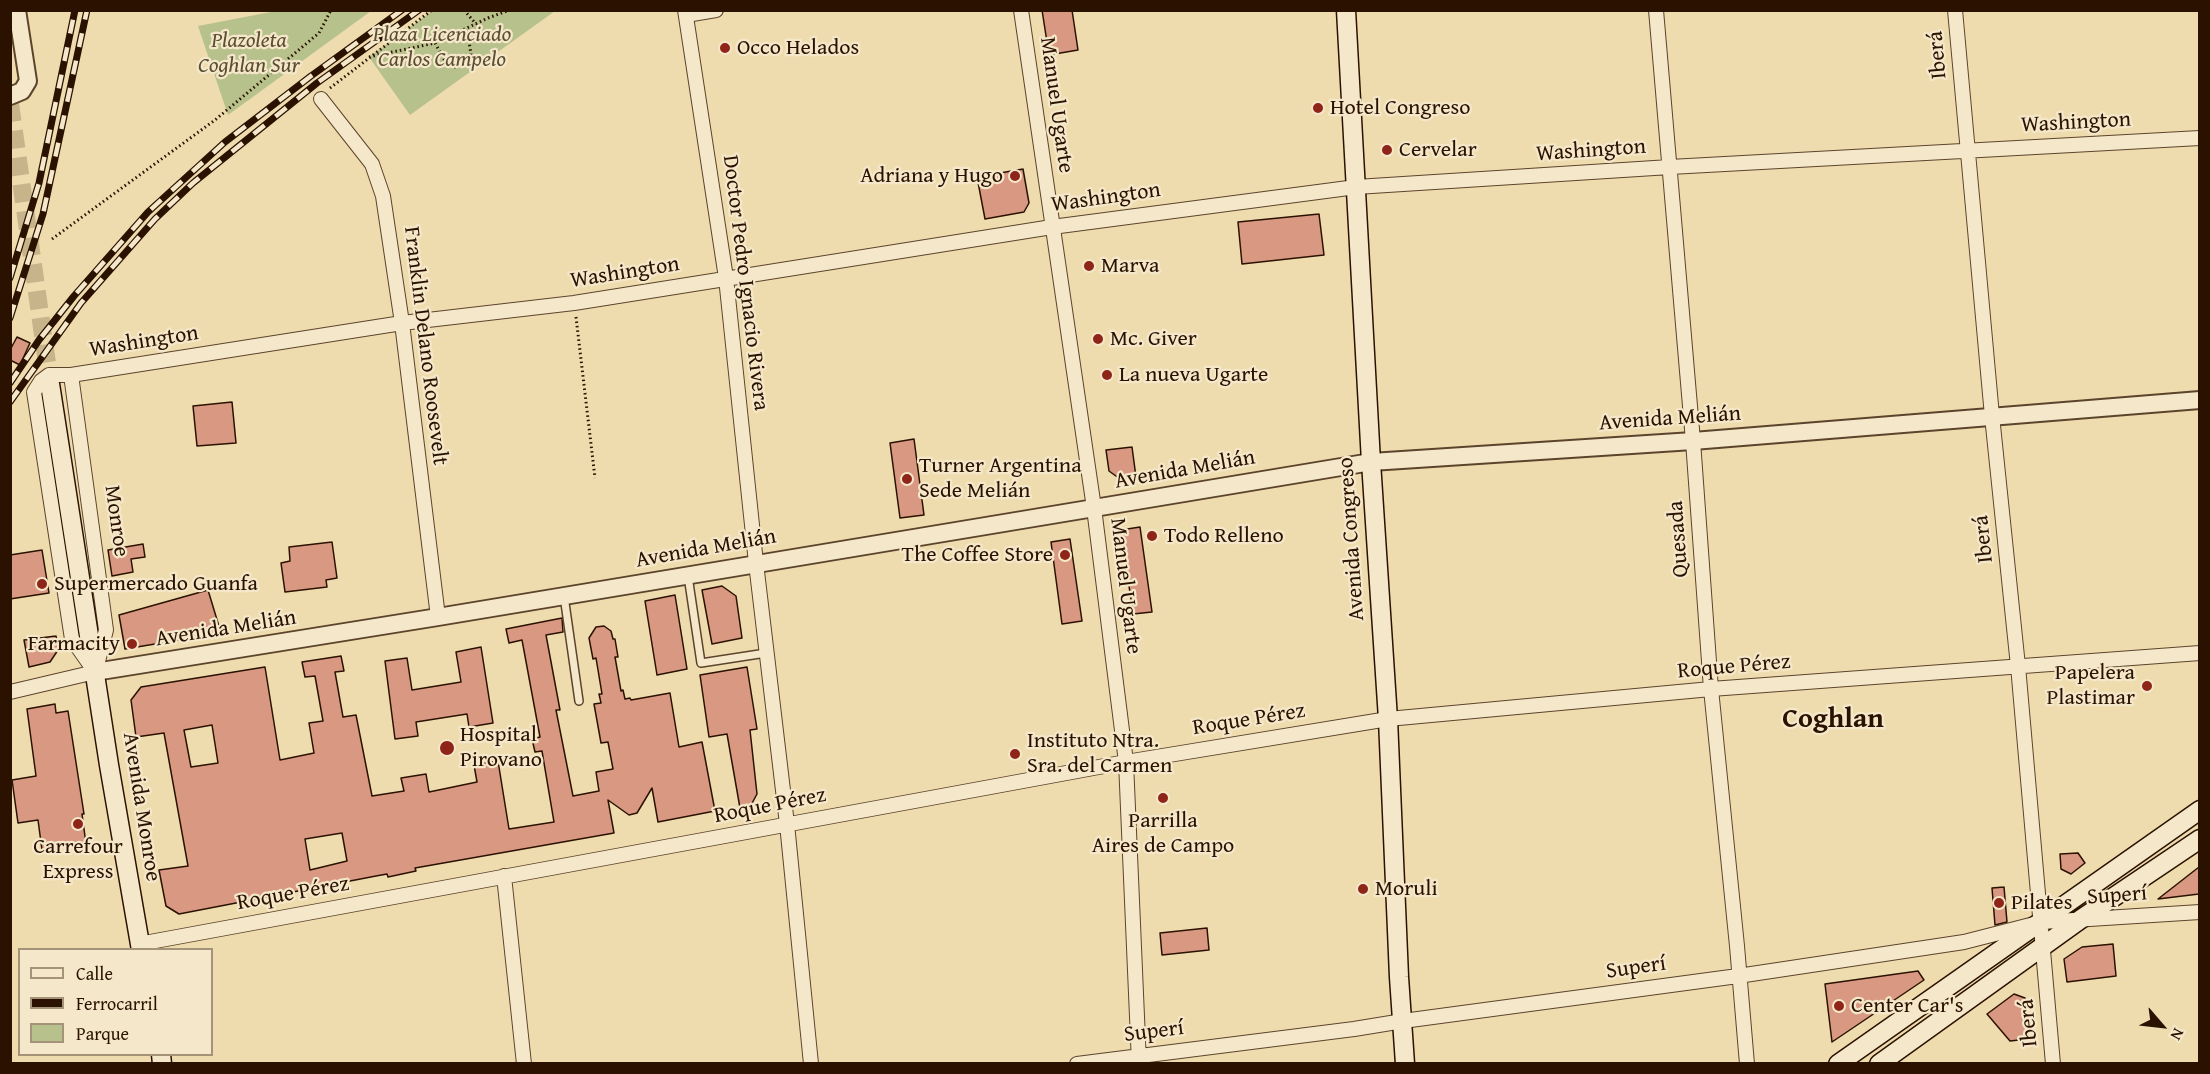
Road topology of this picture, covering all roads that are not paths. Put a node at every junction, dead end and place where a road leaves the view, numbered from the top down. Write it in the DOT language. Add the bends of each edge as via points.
graph roads {
  1 [pos="16,10"];
  2 [pos="716,10"];
  3 [pos="1021,10"];
  4 [pos="1346,10"];
  5 [pos="1656,10"];
  6 [pos="1955,10"];
  7 [pos="685,13"];
  8 [pos="10,96"];
  9 [pos="321,99"];
  10 [pos="2199,138"];
  11 [pos="1968,150"];
  12 [pos="1670,166"];
  13 [pos="1356,187"];
  14 [pos="1052,227"];
  15 [pos="726,278"];
  16 [pos="402,323"];
  17 [pos="71,375"];
  18 [pos="42,388"];
  19 [pos="2199,400"];
  20 [pos="1992,416"];
  21 [pos="1693,441"];
  22 [pos="1371,462"];
  23 [pos="1094,508"];
  24 [pos="756,564"];
  25 [pos="688,575"];
  26 [pos="564,596"];
  27 [pos="438,617"];
  28 [pos="766,653"];
  29 [pos="2199,653"];
  30 [pos="2018,666"];
  31 [pos="95,672"];
  32 [pos="1711,689"];
  33 [pos="10,692"];
  34 [pos="579,700"];
  35 [pos="1388,719"];
  36 [pos="1126,762"];
  37 [pos="2199,810"];
  38 [pos="787,824"];
  39 [pos="2199,839"];
  40 [pos="504,876"];
  41 [pos="2199,912"];
  42 [pos="2081,919"];
  43 [pos="2042,922"];
  44 [pos="140,947"];
  45 [pos="2043,947"];
  46 [pos="1738,976"];
  47 [pos="1403,1021"];
  48 [pos="1138,1059"];
  49 [pos="524,1064"];
  50 [pos="811,1064"];
  51 [pos="1077,1064"];
  52 [pos="1405,1064"];
  53 [pos="1747,1064"];
  54 [pos="1838,1064"];
  55 [pos="1880,1064"];
  56 [pos="2054,1064"];
  1 -- 8 [label="street" via="28,81 22,91"];
  2 -- 7 [label="street"];
  3 -- 14 [label="street, Manuel Ugarte"];
  4 -- 13 [label="main road, Avenida Congreso"];
  5 -- 12 [label="street, Quesada"];
  6 -- 11 [label="street, Iberá"];
  7 -- 15 [label="street, Doctor Pedro Ignacio Rivera"];
  9 -- 16 [label="street, Franklin Delano Roosevelt" via="378,177"];
  10 -- 11 [label="street, Washington"];
  11 -- 12 [label="street, Washington"];
  11 -- 20 [label="street, Iberá"];
  12 -- 13 [label="street, Washington"];
  12 -- 21 [label="street, Quesada"];
  13 -- 14 [label="street, Washington"];
  13 -- 22 [label="main road, Avenida Congreso"];
  14 -- 15 [label="street, Washington"];
  14 -- 23 [label="street, Manuel Ugarte"];
  15 -- 16 [label="street, Washington" via="574,303"];
  15 -- 24 [label="street, Doctor Pedro Ignacio Rivera"];
  16 -- 17 [label="street, Washington"];
  16 -- 27 [label="street, Franklin Delano Roosevelt"];
  17 -- 18 [label="street, Washington" via="49,375 41,381"];
  17 -- 31 [label="street, Monroe" via="106,630"];
  18 -- 31 [label="main road, Monroe"];
  19 -- 20 [label="street, Avenida Melián"];
  20 -- 21 [label="street, Avenida Melián"];
  20 -- 30 [label="street, Iberá"];
  21 -- 22 [label="street, Avenida Melián"];
  21 -- 32 [label="street, Quesada"];
  22 -- 23 [label="street, Avenida Melián"];
  22 -- 35 [label="main road, Avenida Congreso"];
  23 -- 24 [label="street, Avenida Melián"];
  23 -- 36 [label="street, Manuel Ugarte"];
  24 -- 25 [label="street, Avenida Melián"];
  24 -- 28 [label="street, Doctor Pedro Ignacio Rivera"];
  25 -- 26 [label="street, Avenida Melián"];
  25 -- 28 [label="lane" via="701,663"];
  26 -- 27 [label="street, Avenida Melián"];
  26 -- 34 [label="lane"];
  27 -- 31 [label="street, Avenida Melián"];
  28 -- 38 [label="street, Doctor Pedro Ignacio Rivera"];
  29 -- 30 [label="street, Roque Pérez"];
  30 -- 32 [label="street, Roque Pérez"];
  30 -- 43 [label="street, Iberá"];
  31 -- 33 [label="street, Avenida Melián"];
  31 -- 44 [label="main road, Avenida Monroe"];
  32 -- 35 [label="street, Roque Pérez"];
  32 -- 46 [label="street, Quesada"];
  35 -- 36 [label="street, Roque Pérez"];
  35 -- 47 [label="main road, Avenida Congreso"];
  36 -- 38 [label="street, Roque Pérez"];
  36 -- 48 [label="street, Manuel Ugarte"];
  37 -- 43 [label="main road"];
  38 -- 40 [label="street, Roque Pérez"];
  38 -- 50 [label="street, Doctor Pedro Ignacio Rivera"];
  39 -- 42 [label="main road"];
  40 -- 44 [label="street, Roque Pérez"];
  40 -- 49 [label="street"];
  41 -- 42 [label="street, Superí"];
  42 -- 43 [label="street, Superí"];
  42 -- 45 [label="main road"];
  43 -- 45 [label="street, Iberá"];
  43 -- 46 [label="street, Superí" via="1964,942"];
  43 -- 54 [label="main road"];
  45 -- 55 [label="main road"];
  45 -- 56 [label="street, Iberá"];
  46 -- 47 [label="street, Superí"];
  46 -- 53 [label="street, Quesada"];
  47 -- 48 [label="street, Superí"];
  47 -- 52 [label="main road, Avenida Congreso"];
  48 -- 51 [label="street, Superí"];
}
